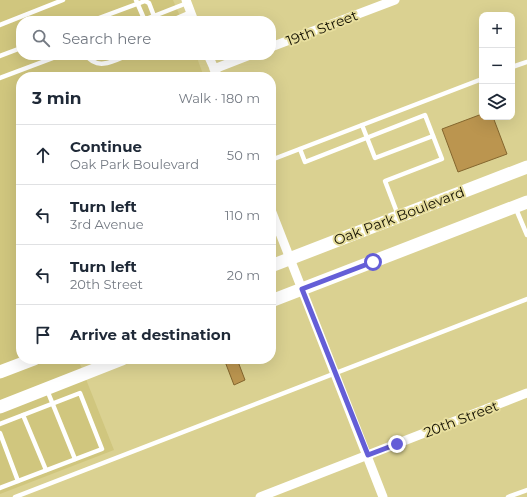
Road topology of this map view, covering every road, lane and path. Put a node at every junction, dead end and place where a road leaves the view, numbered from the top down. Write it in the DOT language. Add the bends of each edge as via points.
graph roads {
  1 [pos="63,0"];
  2 [pos="395,0"];
  3 [pos="186,1"];
  4 [pos="137,2"];
  5 [pos="23,16"];
  6 [pos="103,16"];
  7 [pos="142,16"];
  8 [pos="154,16"];
  9 [pos="193,16"];
  10 [pos="16,19"];
  11 [pos="0,25"];
  12 [pos="276,45"];
  13 [pos="16,50"];
  14 [pos="0,56"];
  15 [pos="49,60"];
  16 [pos="90,60"];
  17 [pos="116,60"];
  18 [pos="210,60"];
  19 [pos="241,60"];
  20 [pos="527,62"];
  21 [pos="515,66"];
  22 [pos="16,72"];
  23 [pos="16,72"];
  24 [pos="216,72"];
  25 [pos="218,72"];
  26 [pos="0,78"];
  27 [pos="479,80"];
  28 [pos="362,125"];
  29 [pos="433,136"];
  30 [pos="367,138"];
  31 [pos="300,149"];
  32 [pos="276,158"];
  33 [pos="527,167"];
  34 [pos="521,205"];
  35 [pos="398,216"];
  36 [pos="527,235"];
  37 [pos="276,236"];
  38 [pos="290,258"];
  39 [pos="276,264"];
  40 [pos="302,289"];
  41 [pos="276,299"];
  42 [pos="527,299"];
  43 [pos="21,364"];
  44 [pos="109,364"];
  45 [pos="0,372"];
  46 [pos="335,373"];
  47 [pos="46,389"];
  48 [pos="527,393"];
  49 [pos="52,403"];
  50 [pos="0,407"];
  51 [pos="23,415"];
  52 [pos="0,424"];
  53 [pos="0,433"];
  54 [pos="368,455"];
  55 [pos="75,459"];
  56 [pos="46,470"];
  57 [pos="18,481"];
  58 [pos="0,488"];
  59 [pos="527,490"];
  60 [pos="15,497"];
  61 [pos="260,497"];
  62 [pos="384,497"];
  63 [pos="508,497"];
  1 -- 5 [label="lane"];
  2 -- 12 [label="street, 19th Street"];
  3 -- 8 [label="lane"];
  3 -- 9 [label="street"];
  4 -- 6 [label="lane"];
  4 -- 7 [label="lane"];
  4 -- 8 [label="lane" via="149,2"];
  10 -- 11 [label="lane"];
  13 -- 14 [label="lane"];
  15 -- 22 [label="lane"];
  16 -- 17 [label="lane" via="98,64"];
  18 -- 24 [label="street"];
  19 -- 25 [label="street"];
  20 -- 21 [label="lane"];
  23 -- 26 [label="lane"];
  27 -- 28 [label="lane"];
  28 -- 30 [label="lane"];
  28 -- 31 [label="lane"];
  29 -- 30 [label="lane" via="374,158"];
  29 -- 30 [label="lane" via="425,115"];
  29 -- 35 [label="lane" via="442,160 385,181"];
  30 -- 31 [label="lane" via="305,162"];
  31 -- 32 [label="lane"];
  33 -- 35 [label="street, Oak Park Boulevard"];
  34 -- 36 [label="lane"];
  34 -- 40 [label="street"];
  35 -- 38 [label="street, Oak Park Boulevard"];
  37 -- 38 [label="street"];
  38 -- 39 [label="street, Oak Park Boulevard"];
  38 -- 40 [label="street"];
  40 -- 41 [label="street"];
  40 -- 46 [label="street"];
  42 -- 46 [label="lane"];
  43 -- 45 [label="street"];
  44 -- 47 [label="street"];
  46 -- 54 [label="street"];
  46 -- 60 [label="lane"];
  47 -- 49 [label="lane"];
  47 -- 50 [label="street"];
  48 -- 54 [label="street, 20th Street"];
  49 -- 51 [label="lane"];
  49 -- 55 [label="lane"];
  49 -- 55 [label="lane" via="80,393 102,449"];
  51 -- 52 [label="lane"];
  51 -- 56 [label="lane"];
  53 -- 57 [label="lane"];
  54 -- 61 [label="street, 20th Street"];
  54 -- 62 [label="street"];
  55 -- 56 [label="lane"];
  56 -- 57 [label="lane"];
  57 -- 58 [label="lane"];
  59 -- 63 [label="lane"];
}
